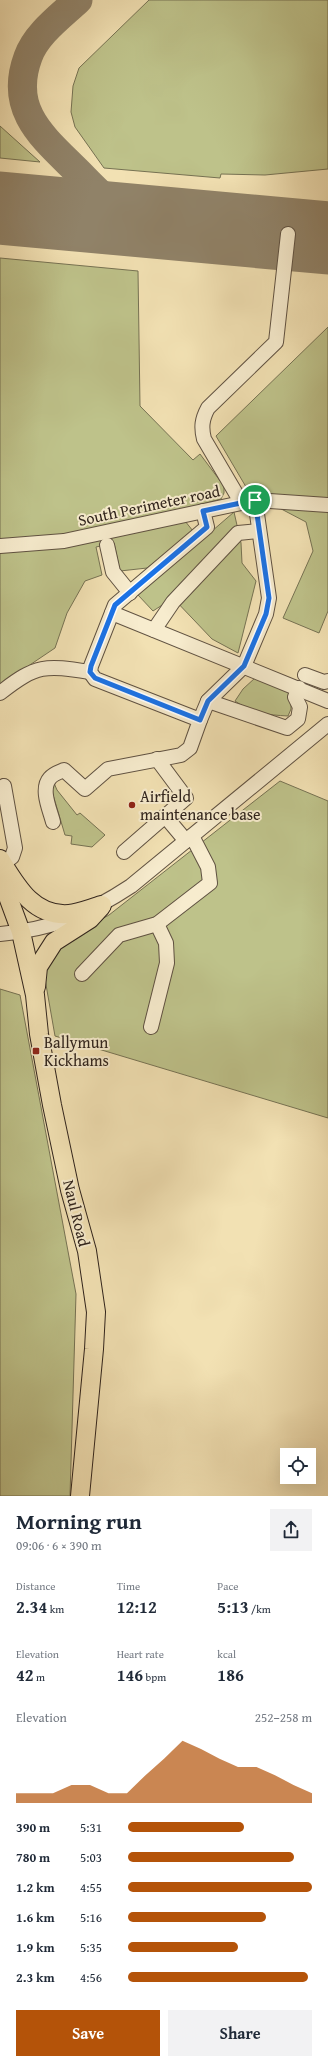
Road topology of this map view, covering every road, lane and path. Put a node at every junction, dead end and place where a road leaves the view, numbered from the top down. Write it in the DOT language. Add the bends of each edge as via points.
graph roads {
  1 [pos="288,234"];
  2 [pos="248,501"];
  3 [pos="328,505"];
  4 [pos="203,511"];
  5 [pos="260,530"];
  6 [pos="107,545"];
  7 [pos="1,548"];
  8 [pos="130,593"];
  9 [pos="112,613"];
  10 [pos="154,630"];
  11 [pos="244,666"];
  12 [pos="90,672"];
  13 [pos="305,674"];
  14 [pos="328,681"];
  15 [pos="299,688"];
  16 [pos="0,693"];
  17 [pos="208,701"];
  18 [pos="328,701"];
  19 [pos="200,720"];
  20 [pos="328,724"];
  21 [pos="157,759"];
  22 [pos="4,786"];
  23 [pos="165,816"];
  24 [pos="53,822"];
  25 [pos="189,838"];
  26 [pos="124,852"];
  27 [pos="1,866"];
  28 [pos="102,905"];
  29 [pos="157,924"];
  30 [pos="21,932"];
  31 [pos="0,934"];
  32 [pos="82,974"];
  33 [pos="35,995"];
  34 [pos="151,1027"];
  35 [pos="80,1496"];
  1 -- 2 [label="street" via="276,342 208,408 201,429 204,439"];
  2 -- 3 [label="street, South Perimeter road"];
  2 -- 4 [label="street, South Perimeter road"];
  2 -- 5 [label="street"];
  4 -- 7 [label="street, South Perimeter road" via="64,541"];
  4 -- 8 [label="street" via="207,527"];
  5 -- 10 [label="street" via="238,533 173,602"];
  5 -- 11 [label="street" via="269,598 266,614"];
  6 -- 8 [label="street" via="112,572"];
  8 -- 9 [label="street" via="115,605"];
  9 -- 10 [label="street"];
  9 -- 12 [label="street"];
  10 -- 11 [label="street"];
  11 -- 15 [label="street"];
  11 -- 17 [label="street"];
  12 -- 16 [label="street" via="56,667 43,668 22,676"];
  12 -- 19 [label="street" via="95,678"];
  13 -- 14 [label="street" via="324,682"];
  15 -- 17 [label="street" via="296,697 300,707 298,719 287,728"];
  15 -- 18 [label="street"];
  17 -- 19 [label="street"];
  19 -- 21 [label="street" via="190,748 181,755"];
  20 -- 25 [label="street"];
  21 -- 23 [label="street" via="186,798"];
  21 -- 24 [label="street" via="108,769 85,789 64,770 50,777 46,784 46,792"];
  22 -- 27 [label="street" via="15,848 12,857"];
  23 -- 25 [label="street"];
  23 -- 26 [label="street"];
  25 -- 28 [label="street" via="131,886"];
  25 -- 29 [label="street" via="208,867 210,883"];
  27 -- 28 [label="main road" via="31,903 50,912 68,914"];
  27 -- 30 [label="main road, Naul Road"];
  28 -- 30 [label="street" via="67,921"];
  28 -- 33 [label="main road" via="90,919 54,942 38,967"];
  29 -- 32 [label="street" via="119,935"];
  29 -- 34 [label="street" via="166,943 167,964"];
  30 -- 31 [label="street"];
  30 -- 33 [label="main road, Naul Road"];
  33 -- 35 [label="main road, Naul Road" via="39,1034 51,1098 70,1190 87,1251 96,1312"];
}
